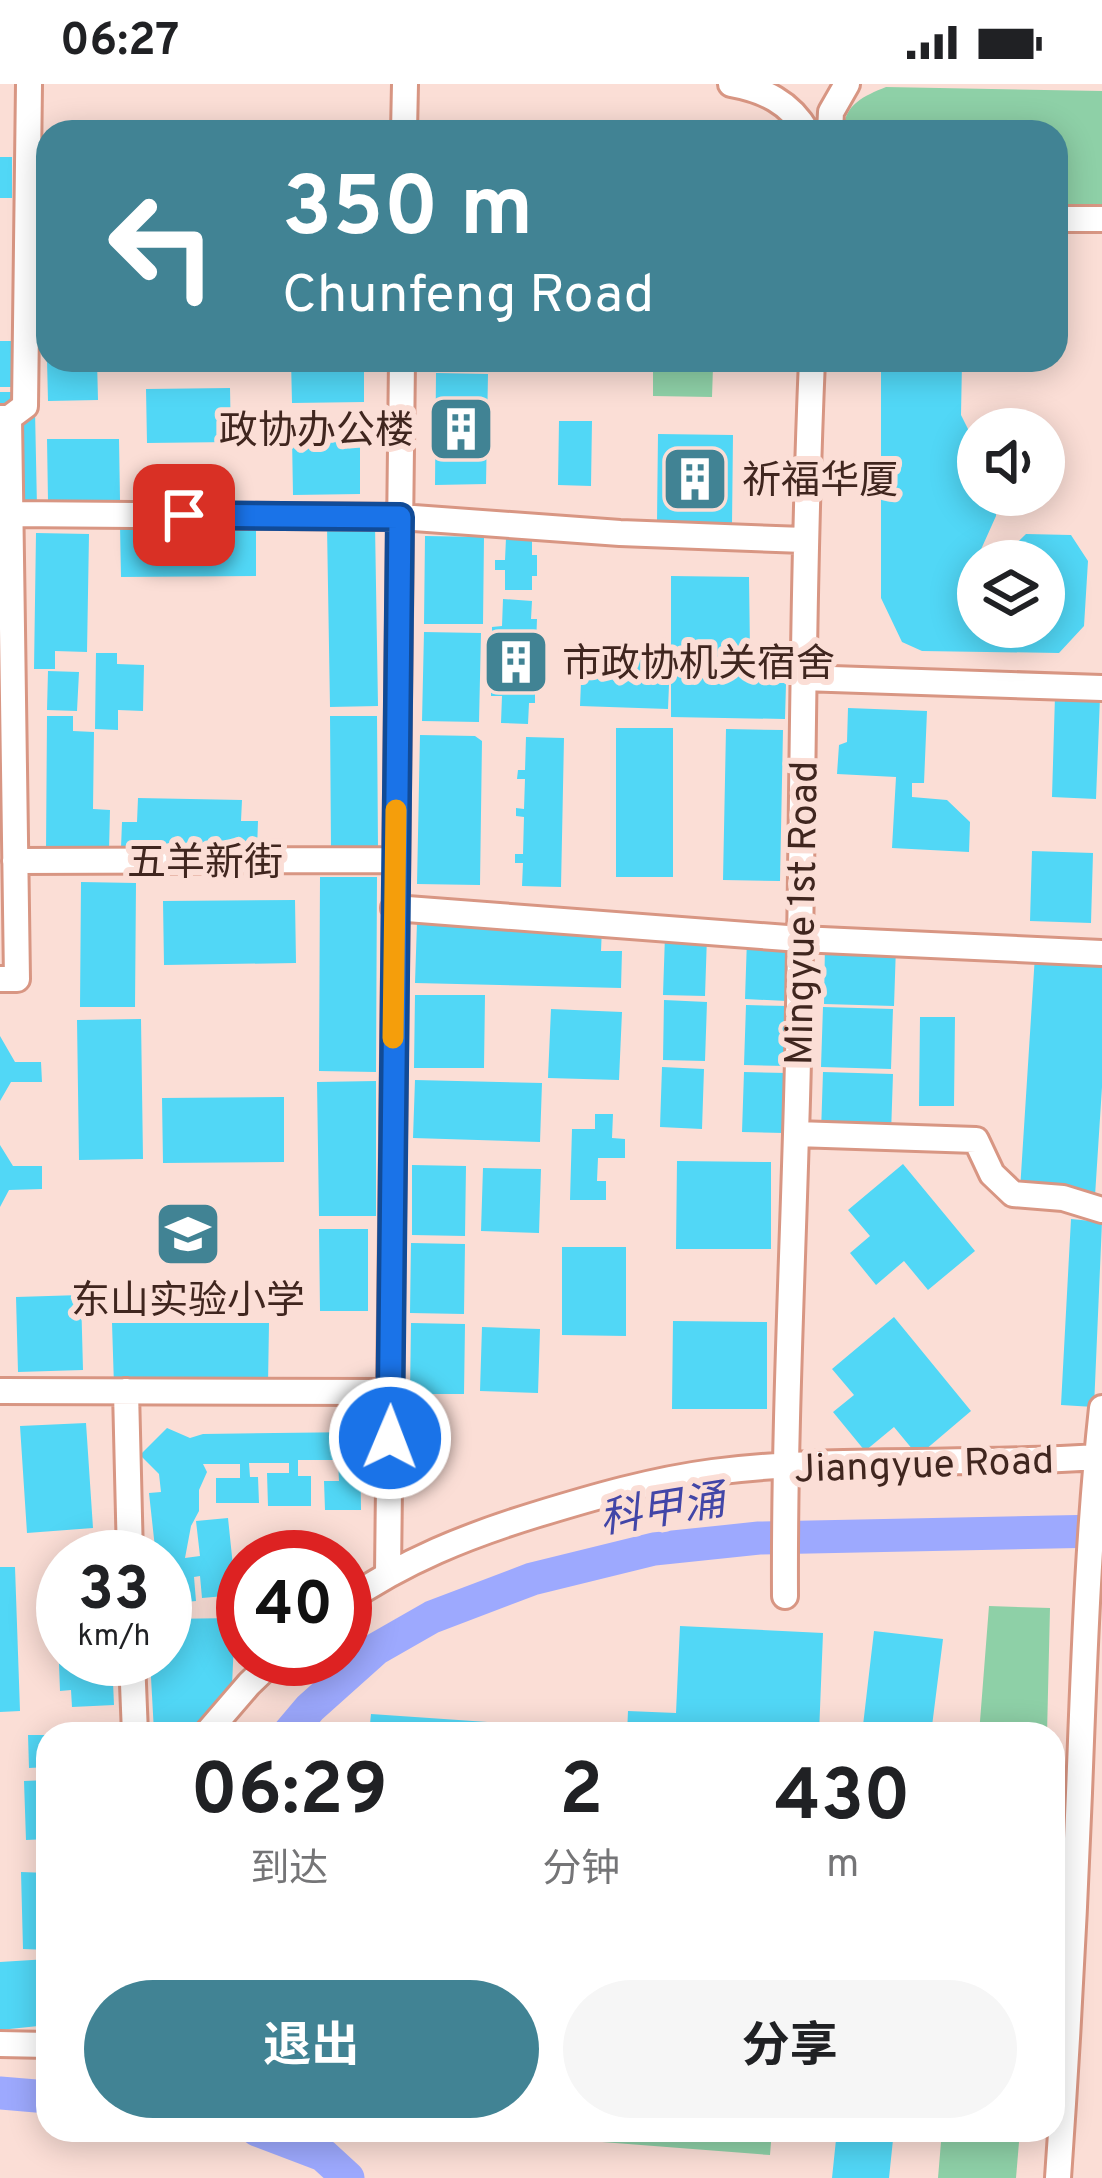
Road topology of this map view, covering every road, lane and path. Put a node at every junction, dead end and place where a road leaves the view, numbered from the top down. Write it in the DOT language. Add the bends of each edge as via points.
graph roads {
  1 [pos="28,84"];
  2 [pos="405,84"];
  3 [pos="731,84"];
  4 [pos="847,84"];
  5 [pos="404,120"];
  6 [pos="800,120"];
  7 [pos="831,120"];
  8 [pos="1068,219"];
  9 [pos="1102,220"];
  10 [pos="402,372"];
  11 [pos="811,372"];
  12 [pos="5,418"];
  13 [pos="10,514"];
  14 [pos="400,517"];
  15 [pos="804,540"];
  16 [pos="802,678"];
  17 [pos="1102,688"];
  18 [pos="395,860"];
  19 [pos="15,861"];
  20 [pos="394,908"];
  21 [pos="800,939"];
  22 [pos="1102,953"];
  23 [pos="0,979"];
  24 [pos="796,1134"];
  25 [pos="1102,1210"];
  26 [pos="0,1391"];
  27 [pos="126,1391"];
  28 [pos="390,1392"];
  29 [pos="1102,1408"];
  30 [pos="1096,1457"];
  31 [pos="784,1467"];
  32 [pos="129,1530"];
  33 [pos="388,1573"];
  34 [pos="372,1584"];
  35 [pos="785,1596"];
  36 [pos="133,1686"];
  37 [pos="247,1686"];
  38 [pos="135,1722"];
  39 [pos="216,1722"];
  40 [pos="0,2044"];
  41 [pos="36,2045"];
  42 [pos="1065,2081"];
  43 [pos="1061,2142"];
  44 [pos="1058,2178"];
  1 -- 12 [label="street" via="25,406"];
  2 -- 5 [label="street"];
  3 -- 6 [label="street" via="777,99"];
  4 -- 7 [label="street"];
  8 -- 9 [label="street"];
  10 -- 14 [label="street"];
  11 -- 15 [label="street, Mingyue 1st Road"];
  12 -- 13 [label="street"];
  13 -- 14 [label="street"];
  13 -- 19 [label="street"];
  14 -- 15 [label="street"];
  14 -- 18 [label="street"];
  15 -- 16 [label="street, Mingyue 1st Road"];
  16 -- 17 [label="street"];
  16 -- 21 [label="street, Mingyue 1st Road"];
  18 -- 19 [label="street, 五羊新街"];
  18 -- 20 [label="street"];
  19 -- 23 [label="street" via="17,979"];
  20 -- 21 [label="street"];
  20 -- 28 [label="street"];
  21 -- 22 [label="street"];
  21 -- 24 [label="street, Mingyue 1st Road"];
  24 -- 25 [label="street" via="976,1140 1012,1194"];
  24 -- 31 [label="street, Mingyue 1st Road"];
  26 -- 27 [label="street"];
  27 -- 28 [label="street"];
  27 -- 32 [label="street"];
  28 -- 33 [label="street"];
  29 -- 30 [label="street, Jiangyue Road"];
  30 -- 31 [label="street, Jiangyue Road"];
  30 -- 42 [label="street, Jiangyue Road"];
  31 -- 33 [label="street, Jiangyue Road" via="675,1478 596,1497"];
  31 -- 35 [label="street, Mingyue 1st Road"];
  33 -- 34 [label="street, Jiangyue Road"];
  36 -- 38 [label="street"];
  37 -- 39 [label="street"];
  40 -- 41 [label="street"];
  43 -- 44 [label="street, Jiangyue Road"];
}
